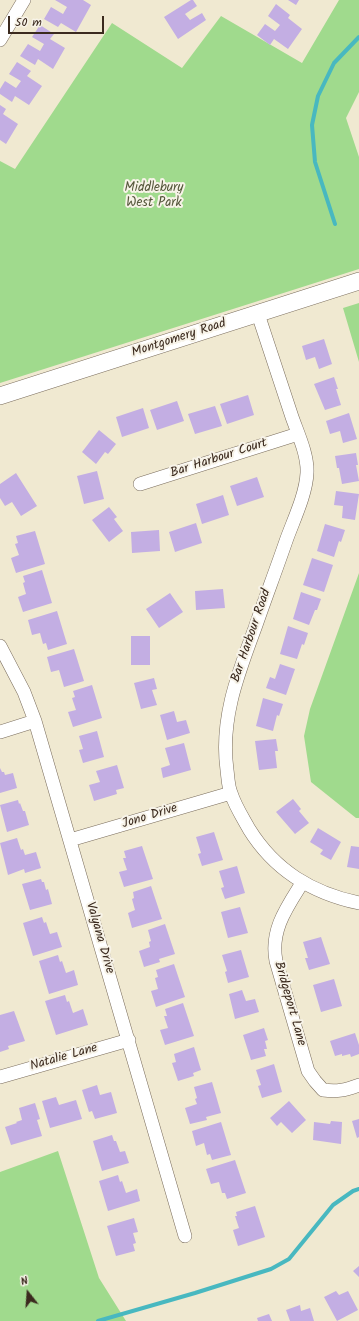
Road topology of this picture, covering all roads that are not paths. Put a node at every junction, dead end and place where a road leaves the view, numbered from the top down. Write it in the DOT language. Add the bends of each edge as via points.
graph roads {
  1 [pos="24,0"];
  2 [pos="0,40"];
  3 [pos="359,281"];
  4 [pos="258,314"];
  5 [pos="0,396"];
  6 [pos="298,434"];
  7 [pos="140,484"];
  8 [pos="0,646"];
  9 [pos="35,721"];
  10 [pos="0,732"];
  11 [pos="231,793"];
  12 [pos="70,840"];
  13 [pos="302,883"];
  14 [pos="359,903"];
  15 [pos="128,1040"];
  16 [pos="0,1077"];
  17 [pos="359,1085"];
  18 [pos="185,1236"];
  1 -- 2 [label="street"];
  3 -- 4 [label="street, Montgomery Road"];
  4 -- 5 [label="street, Montgomery Road"];
  4 -- 6 [label="street, Bar Harbour Road"];
  6 -- 7 [label="street, Bar Harbour Court"];
  6 -- 11 [label="street, Bar Harbour Road" via="306,463 306,483 229,706 224,752"];
  8 -- 9 [label="street, Valyana Drive" via="24,692"];
  9 -- 10 [label="street"];
  9 -- 12 [label="street, Valyana Drive"];
  11 -- 12 [label="street, Jono Drive"];
  11 -- 13 [label="street, Bar Harbour Road" via="255,839 285,871"];
  12 -- 15 [label="street, Valyana Drive"];
  13 -- 14 [label="street, Bar Harbour Road" via="343,900"];
  13 -- 17 [label="street, Bridgeport Lane" via="278,926 274,942 276,961 308,1071 323,1090 339,1092"];
  15 -- 16 [label="street, Natalie Lane"];
  15 -- 18 [label="street, Valyana Drive"];
}
